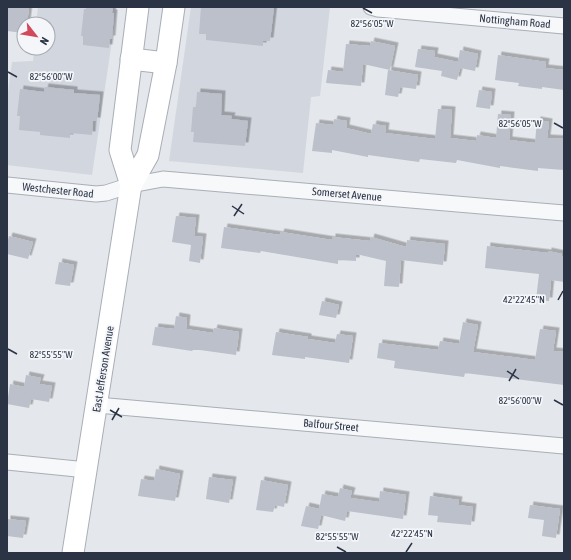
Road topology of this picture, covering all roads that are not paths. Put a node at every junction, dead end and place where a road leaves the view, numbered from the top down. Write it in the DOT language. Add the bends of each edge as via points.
graph roads {
  1 [pos="138,7"];
  2 [pos="174,7"];
  3 [pos="371,7"];
  4 [pos="564,26"];
  5 [pos="131,59"];
  6 [pos="166,63"];
  7 [pos="7,185"];
  8 [pos="131,185"];
  9 [pos="564,212"];
  10 [pos="97,404"];
  11 [pos="564,446"];
  12 [pos="7,462"];
  13 [pos="87,470"];
  14 [pos="74,553"];
  1 -- 5 [label="main road, East Jefferson Avenue"];
  2 -- 6 [label="main road, East Jefferson Avenue"];
  3 -- 4 [label="street, Nottingham Road"];
  5 -- 6 [label="main road"];
  5 -- 8 [label="main road, East Jefferson Avenue" via="120,150"];
  6 -- 8 [label="main road, East Jefferson Avenue" via="148,155"];
  7 -- 8 [label="street, Westchester Road" via="96,194"];
  8 -- 9 [label="street, Somerset Avenue" via="163,179"];
  8 -- 10 [label="main road, East Jefferson Avenue"];
  10 -- 11 [label="street, Balfour Street"];
  10 -- 13 [label="main road, East Jefferson Avenue"];
  12 -- 13 [label="street"];
  13 -- 14 [label="main road, East Jefferson Avenue"];
}
